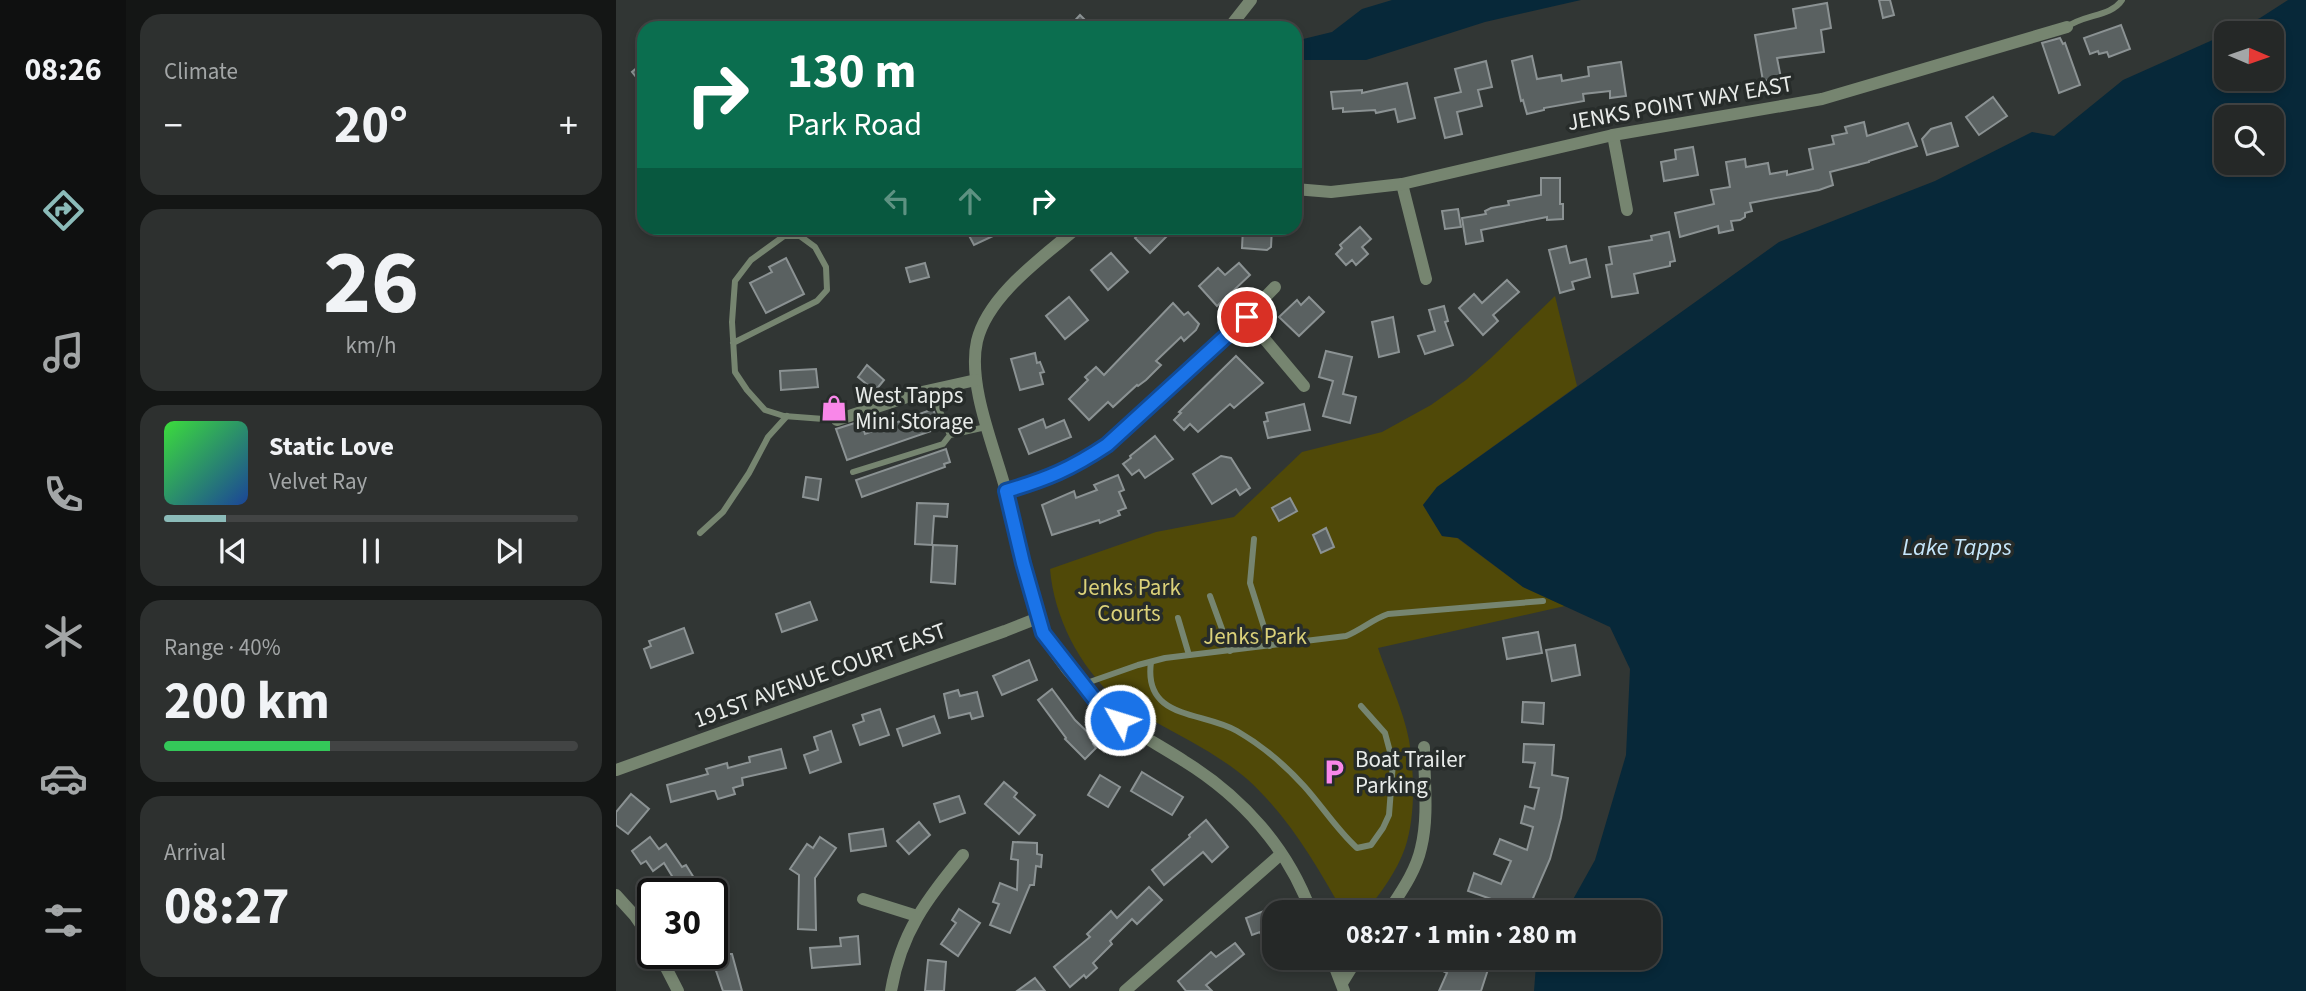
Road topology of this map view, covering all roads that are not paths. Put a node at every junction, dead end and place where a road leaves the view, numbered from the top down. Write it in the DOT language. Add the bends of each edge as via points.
graph roads {
  1 [pos="1251,0"];
  2 [pos="2122,0"];
  3 [pos="1234,21"];
  4 [pos="2067,27"];
  5 [pos="1613,135"];
  6 [pos="1402,184"];
  7 [pos="1302,190"];
  8 [pos="1627,210"];
  9 [pos="1069,235"];
  10 [pos="1426,279"];
  11 [pos="1275,287"];
  12 [pos="1247,317"];
  13 [pos="733,343"];
  14 [pos="976,380"];
  15 [pos="1304,386"];
  16 [pos="931,390"];
  17 [pos="787,416"];
  18 [pos="837,420"];
  19 [pos="987,427"];
  20 [pos="950,435"];
  21 [pos="853,472"];
  22 [pos="1006,491"];
  23 [pos="700,533"];
  24 [pos="1254,539"];
  25 [pos="1210,596"];
  26 [pos="1543,601"];
  27 [pos="1038,618"];
  28 [pos="1178,618"];
  29 [pos="1270,646"];
  30 [pos="1230,651"];
  31 [pos="1189,655"];
  32 [pos="1151,662"];
  33 [pos="1081,685"];
  34 [pos="1361,706"];
  35 [pos="1424,747"];
  36 [pos="616,770"];
  37 [pos="1281,854"];
  38 [pos="963,855"];
  39 [pos="616,895"];
  40 [pos="863,899"];
  41 [pos="1305,900"];
  42 [pos="1395,900"];
  43 [pos="917,916"];
  44 [pos="637,919"];
  45 [pos="667,969"];
  46 [pos="1336,970"];
  47 [pos="1352,970"];
  48 [pos="1343,987"];
  49 [pos="678,991"];
  50 [pos="891,991"];
  51 [pos="1125,991"];
  1 -- 3 [label="street"];
  2 -- 4 [label="lane" via="2114,10 2077,19"];
  4 -- 5 [label="street, JENKS POINT WAY EAST" via="1822,99"];
  5 -- 6 [label="street, JENKS POINT WAY EAST"];
  5 -- 8 [label="street"];
  6 -- 7 [label="street, JENKS POINT WAY EAST" via="1331,192"];
  6 -- 10 [label="street"];
  9 -- 14 [label="street" via="1019,278 987,316 977,341"];
  11 -- 12 [label="street"];
  12 -- 15 [label="street"];
  12 -- 22 [label="street" via="1107,445 1055,476"];
  13 -- 13 [label="lane" via="735,281 751,260 784,236 800,236 815,247 826,267 827,290 817,301"];
  13 -- 17 [label="lane" via="735,372 747,390 765,410"];
  14 -- 16 [label="street"];
  14 -- 19 [label="street"];
  16 -- 18 [label="street"];
  16 -- 20 [label="lane"];
  17 -- 18 [label="lane"];
  17 -- 23 [label="lane" via="768,438 723,512"];
  19 -- 20 [label="lane"];
  19 -- 22 [label="street"];
  20 -- 21 [label="lane" via="943,444"];
  22 -- 27 [label="street"];
  24 -- 29 [label="lane" via="1250,583"];
  25 -- 30 [label="lane"];
  26 -- 29 [label="lane" via="1388,614 1346,636"];
  27 -- 33 [label="street" via="1043,633"];
  27 -- 36 [label="street, 191ST AVENUE COURT EAST"];
  28 -- 31 [label="lane"];
  29 -- 30 [label="lane"];
  30 -- 31 [label="lane"];
  31 -- 32 [label="lane"];
  32 -- 33 [label="lane"];
  32 -- 34 [label="lane" via="1149,673 1158,698 1168,707 1228,726 1272,754 1357,848 1371,845 1389,815 1393,763 1385,733"];
  33 -- 37 [label="street" via="1124,723 1209,778 1264,828"];
  35 -- 42 [label="street" via="1422,847"];
  37 -- 41 [label="street"];
  37 -- 51 [label="street"];
  38 -- 43 [label="street"];
  39 -- 44 [label="street"];
  40 -- 43 [label="street"];
  43 -- 50 [label="street" via="901,948"];
  45 -- 49 [label="street"];
  46 -- 48 [label="street"];
  47 -- 48 [label="street"];
}
